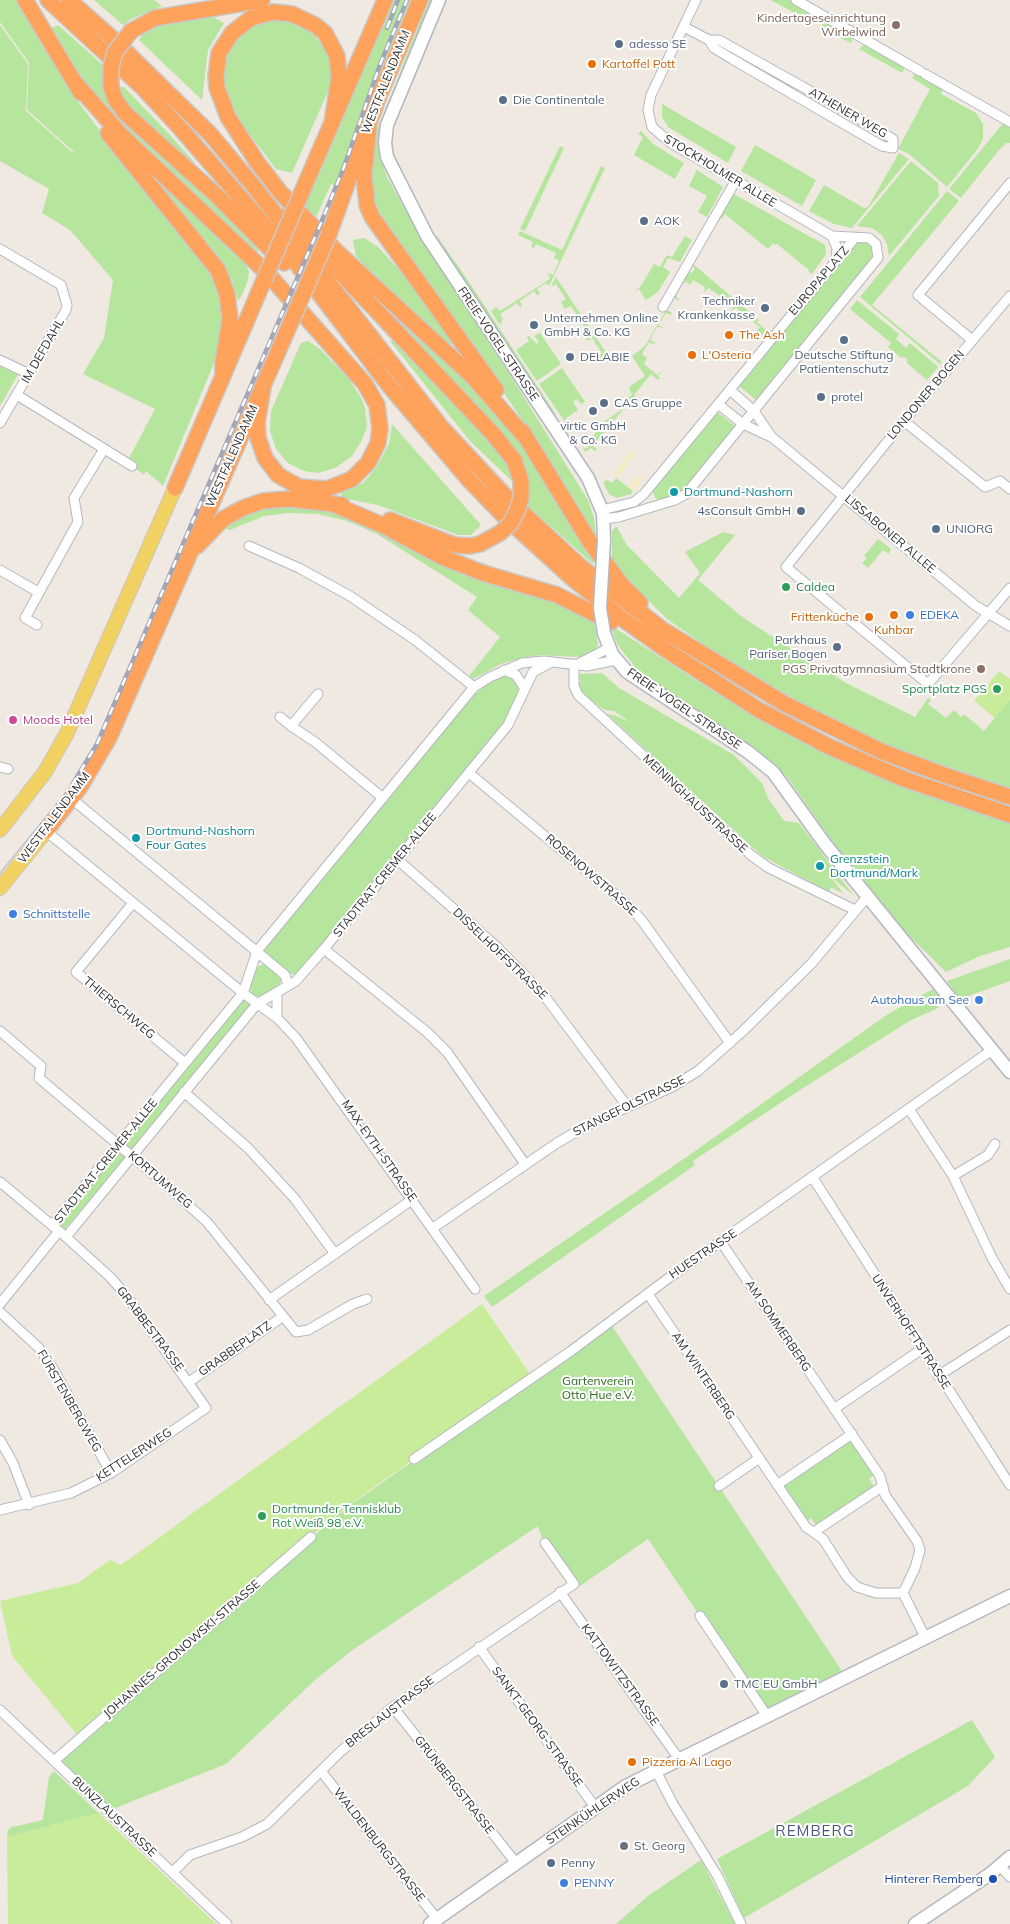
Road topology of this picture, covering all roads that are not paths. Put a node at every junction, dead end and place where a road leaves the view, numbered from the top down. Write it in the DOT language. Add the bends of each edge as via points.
graph roads {
  1 [pos="25,0"];
  2 [pos="48,0"];
  3 [pos="69,0"];
  4 [pos="262,0"];
  5 [pos="385,0"];
  6 [pos="420,0"];
  7 [pos="439,0"];
  8 [pos="696,0"];
  9 [pos="796,0"];
  10 [pos="684,26"];
  11 [pos="709,40"];
  12 [pos="77,85"];
  13 [pos="1010,122"];
  14 [pos="332,123"];
  15 [pos="369,125"];
  16 [pos="736,180"];
  17 [pos="251,183"];
  18 [pos="1010,183"];
  19 [pos="832,236"];
  20 [pos="854,239"];
  21 [pos="0,248"];
  22 [pos="836,261"];
  23 [pos="1010,296"];
  24 [pos="662,307"];
  25 [pos="347,331"];
  26 [pos="972,340"];
  27 [pos="0,360"];
  28 [pos="29,374"];
  29 [pos="223,376"];
  30 [pos="264,382"];
  31 [pos="730,390"];
  32 [pos="17,395"];
  33 [pos="718,404"];
  34 [pos="754,411"];
  35 [pos="1,419"];
  36 [pos="904,421"];
  37 [pos="743,424"];
  38 [pos="526,438"];
  39 [pos="773,438"];
  40 [pos="104,449"];
  41 [pos="132,466"];
  42 [pos="175,488"];
  43 [pos="1010,490"];
  44 [pos="844,496"];
  45 [pos="333,504"];
  46 [pos="603,515"];
  47 [pos="249,546"];
  48 [pos="186,559"];
  49 [pos="0,570"];
  50 [pos="1010,588"];
  51 [pos="38,592"];
  52 [pos="988,614"];
  53 [pos="37,625"];
  54 [pos="1010,626"];
  55 [pos="609,648"];
  56 [pos="704,656"];
  57 [pos="616,660"];
  58 [pos="554,662"];
  59 [pos="576,664"];
  60 [pos="504,670"];
  61 [pos="703,676"];
  62 [pos="474,687"];
  63 [pos="525,689"];
  64 [pos="318,694"];
  65 [pos="280,717"];
  66 [pos="291,726"];
  67 [pos="469,773"];
  68 [pos="1010,797"];
  69 [pos="383,798"];
  70 [pos="72,799"];
  71 [pos="1010,815"];
  72 [pos="0,830"];
  73 [pos="46,831"];
  74 [pos="398,860"];
  75 [pos="0,888"];
  76 [pos="867,897"];
  77 [pos="133,902"];
  78 [pos="855,910"];
  79 [pos="324,949"];
  80 [pos="257,951"];
  81 [pos="288,986"];
  82 [pos="277,992"];
  83 [pos="243,993"];
  84 [pos="257,1004"];
  85 [pos="277,1018"];
  86 [pos="0,1032"];
  87 [pos="730,1043"];
  88 [pos="992,1050"];
  89 [pos="185,1063"];
  90 [pos="1010,1072"];
  91 [pos="184,1092"];
  92 [pos="627,1106"];
  93 [pos="909,1109"];
  94 [pos="995,1144"];
  95 [pos="119,1145"];
  96 [pos="132,1156"];
  97 [pos="525,1164"];
  98 [pos="953,1176"];
  99 [pos="813,1178"];
  100 [pos="0,1182"];
  101 [pos="413,1199"];
  102 [pos="433,1228"];
  103 [pos="59,1231"];
  104 [pos="721,1242"];
  105 [pos="334,1254"];
  106 [pos="1010,1287"];
  107 [pos="475,1289"];
  108 [pos="648,1294"];
  109 [pos="367,1299"];
  110 [pos="269,1300"];
  111 [pos="0,1304"];
  112 [pos="0,1312"];
  113 [pos="282,1316"];
  114 [pos="1010,1330"];
  115 [pos="922,1349"];
  116 [pos="938,1376"];
  117 [pos="189,1382"];
  118 [pos="834,1409"];
  119 [pos="852,1434"];
  120 [pos="0,1440"];
  121 [pos="414,1458"];
  122 [pos="758,1458"];
  123 [pos="111,1473"];
  124 [pos="777,1485"];
  125 [pos="1010,1485"];
  126 [pos="719,1486"];
  127 [pos="883,1486"];
  128 [pos="29,1505"];
  129 [pos="0,1510"];
  130 [pos="814,1532"];
  131 [pos="311,1537"];
  132 [pos="545,1543"];
  133 [pos="560,1592"];
  134 [pos="903,1593"];
  135 [pos="1010,1596"];
  136 [pos="700,1616"];
  137 [pos="926,1639"];
  138 [pos="479,1647"];
  139 [pos="393,1707"];
  140 [pos="0,1710"];
  141 [pos="767,1716"];
  142 [pos="679,1759"];
  143 [pos="54,1762"];
  144 [pos="320,1771"];
  145 [pos="656,1771"];
  146 [pos="595,1807"];
  147 [pos="1010,1857"];
  148 [pos="516,1863"];
  149 [pos="1000,1866"];
  150 [pos="173,1872"];
  151 [pos="1010,1877"];
  152 [pos="434,1922"];
  153 [pos="227,1924"];
  154 [pos="740,1924"];
  155 [pos="915,1924"];
  1 -- 12 [label="highway"];
  2 -- 25 [label="highway" via="142,88 187,136 290,256"];
  3 -- 17 [label="highway" via="172,96"];
  4 -- 25 [label="highway, bridge" via="156,18 131,31 115,52 111,67 115,99 125,114 250,229 324,312"];
  5 -- 14 [label="highway"];
  6 -- 15 [label="highway, WESTFALENDAMM"];
  7 -- 46 [label="street, FREIE-VOGEL-STRASSE" via="387,126 386,157 427,236 572,452 594,489"];
  8 -- 10 [label="street, STOCKHOLMER ALLEE"];
  9 -- 13 [label="street"];
  10 -- 11 [label="street, ATHENER WEG"];
  10 -- 16 [label="street, STOCKHOLMER ALLEE" via="652,95 648,110 650,120 656,132 665,139"];
  11 -- 11 [label="street, ATHENER WEG" via="714,48 732,59 882,146 893,148 893,139 868,124 719,40"];
  12 -- 29 [label="highway" via="118,147 218,270 227,294 230,320"];
  12 -- 30 [label="highway" via="121,135 267,273 365,384 377,405 380,429 378,443 368,463 352,479 327,488 299,487 278,475 265,458 258,438"];
  14 -- 29 [label="highway, bridge"];
  14 -- 38 [label="highway" via="339,78 337,56 333,46 315,25 292,14 273,12 251,18 232,33 219,53 217,88 228,117 257,162 280,192 337,252 462,366"];
  15 -- 30 [label="highway, WESTFALENDAMM, bridge" via="332,227"];
  15 -- 38 [label="highway" via="364,176 367,205 372,217 503,400"];
  16 -- 19 [label="street, STOCKHOLMER ALLEE"];
  16 -- 24 [label="street"];
  17 -- 45 [label="highway, bridge" via="264,190 493,434 514,460 521,481 521,498 507,528 495,537 470,546 454,545 367,510"];
  17 -- 56 [label="highway" via="442,428 498,489 610,590"];
  18 -- 26 [label="street" via="918,295"];
  19 -- 20 [label="street, STOCKHOLMER ALLEE"];
  19 -- 22 [label="street" via="837,248"];
  20 -- 22 [label="street, EUROPAPLATZ"];
  20 -- 34 [label="street, EUROPAPLATZ" via="864,237 876,244 879,252 874,265"];
  21 -- 28 [label="street, IM DEFDAHL" via="61,285 67,305"];
  22 -- 31 [label="street, EUROPAPLATZ"];
  23 -- 26 [label="street, LONDONER BOGEN"];
  25 -- 61 [label="highway" via="469,480 505,517 616,614"];
  26 -- 36 [label="street, LONDONER BOGEN"];
  27 -- 28 [label="street"];
  28 -- 32 [label="street, IM DEFDAHL"];
  29 -- 42 [label="highway"];
  30 -- 48 [label="highway, WESTFALENDAMM"];
  31 -- 33 [label="street, EUROPAPLATZ"];
  31 -- 34 [label="street"];
  32 -- 35 [label="street, IM DEFDAHL"];
  32 -- 40 [label="street"];
  33 -- 37 [label="street"];
  33 -- 46 [label="street, EUROPAPLATZ" via="641,498"];
  34 -- 37 [label="street, EUROPAPLATZ"];
  34 -- 39 [label="street, LISSABONER ALLEE"];
  36 -- 43 [label="street" via="985,487 1000,482"];
  36 -- 44 [label="street, LONDONER BOGEN"];
  37 -- 39 [label="street, LISSABONER ALLEE"];
  37 -- 46 [label="street, EUROPAPLATZ" via="686,494 619,517"];
  38 -- 56 [label="highway" via="616,578 640,603"];
  39 -- 44 [label="street, LISSABONER ALLEE"];
  40 -- 41 [label="street"];
  40 -- 51 [label="street" via="74,498 78,522"];
  42 -- 72 [label="main road" via="67,732 39,780"];
  44 -- 52 [label="street, LISSABONER ALLEE"];
  44 -- 52 [label="street, LONDONER BOGEN" via="786,567 928,684"];
  45 -- 48 [label="highway" via="288,499 249,505 219,522"];
  45 -- 61 [label="highway" via="382,525 442,558 584,606 681,669"];
  46 -- 55 [label="street, FREIE-VOGEL-STRASSE, bridge" via="600,600"];
  47 -- 62 [label="street" via="350,596 407,634"];
  48 -- 70 [label="highway, WESTFALENDAMM" via="109,738"];
  49 -- 51 [label="street"];
  50 -- 52 [label="street"];
  51 -- 53 [label="street" via="25,618"];
  52 -- 54 [label="street, LISSABONER ALLEE"];
  55 -- 57 [label="street, FREIE-VOGEL-STRASSE"];
  55 -- 59 [label="street, STADTRAT-CREMER-ALLEE"];
  56 -- 68 [label="highway" via="840,732 944,776"];
  57 -- 59 [label="street, STADTRAT-CREMER-ALLEE" via="587,666"];
  57 -- 76 [label="street, FREIE-VOGEL-STRASSE" via="634,678 748,752 773,772"];
  58 -- 59 [label="street, STADTRAT-CREMER-ALLEE"];
  58 -- 60 [label="street, STADTRAT-CREMER-ALLEE" via="536,661"];
  58 -- 63 [label="street, STADTRAT-CREMER-ALLEE" via="532,672"];
  59 -- 78 [label="street, MEININGHAUSSTRASSE" via="574,686 578,695 752,856 769,868"];
  60 -- 62 [label="street, STADTRAT-CREMER-ALLEE"];
  60 -- 63 [label="street" via="516,675"];
  61 -- 71 [label="highway" via="839,751 920,785"];
  62 -- 69 [label="street, STADTRAT-CREMER-ALLEE"];
  63 -- 67 [label="street, STADTRAT-CREMER-ALLEE" via="508,725"];
  64 -- 66 [label="street"];
  65 -- 66 [label="street"];
  66 -- 69 [label="street"];
  67 -- 74 [label="street, STADTRAT-CREMER-ALLEE"];
  67 -- 87 [label="street, ROSENOWSTRASSE" via="630,907"];
  69 -- 80 [label="street, STADTRAT-CREMER-ALLEE"];
  70 -- 73 [label="highway, WESTFALENDAMM"];
  70 -- 80 [label="street"];
  73 -- 75 [label="main road, WESTFALENDAMM"];
  73 -- 77 [label="street, MAX-EYTH-STRASSE"];
  74 -- 79 [label="street, STADTRAT-CREMER-ALLEE"];
  74 -- 92 [label="street, DISSELHOFFSTRASSE" via="497,947 543,994"];
  76 -- 78 [label="street, STANGEFOLSTRASSE"];
  76 -- 88 [label="street, FREIE-VOGEL-STRASSE"];
  77 -- 83 [label="street, MAX-EYTH-STRASSE"];
  77 -- 89 [label="street, THIERSCHWEG" via="76,972"];
  78 -- 87 [label="street, STANGEFOLSTRASSE" via="825,949"];
  79 -- 81 [label="street, STADTRAT-CREMER-ALLEE"];
  79 -- 97 [label="street" via="428,1032 447,1052"];
  80 -- 81 [label="street" via="285,975"];
  80 -- 83 [label="street, STADTRAT-CREMER-ALLEE"];
  81 -- 82 [label="street, STADTRAT-CREMER-ALLEE"];
  82 -- 84 [label="street, STADTRAT-CREMER-ALLEE"];
  82 -- 85 [label="street"];
  83 -- 84 [label="street, MAX-EYTH-STRASSE"];
  83 -- 89 [label="street, STADTRAT-CREMER-ALLEE"];
  84 -- 85 [label="street, MAX-EYTH-STRASSE"];
  84 -- 91 [label="street, STADTRAT-CREMER-ALLEE"];
  85 -- 101 [label="street, MAX-EYTH-STRASSE" via="296,1038"];
  86 -- 95 [label="street, KORTUMWEG" via="41,1066 39,1078"];
  87 -- 92 [label="street, STANGEFOLSTRASSE" via="691,1075"];
  88 -- 90 [label="street, FREIE-VOGEL-STRASSE"];
  88 -- 93 [label="street, HUESTRASSE"];
  89 -- 95 [label="street, STADTRAT-CREMER-ALLEE"];
  91 -- 96 [label="street, STADTRAT-CREMER-ALLEE"];
  91 -- 105 [label="street" via="254,1155 295,1199"];
  92 -- 97 [label="street, STANGEFOLSTRASSE"];
  93 -- 98 [label="street"];
  93 -- 99 [label="street, HUESTRASSE"];
  94 -- 98 [label="street" via="988,1155"];
  95 -- 96 [label="street, KORTUMWEG"];
  95 -- 103 [label="street, STADTRAT-CREMER-ALLEE"];
  96 -- 103 [label="street, STADTRAT-CREMER-ALLEE"];
  96 -- 110 [label="street, KORTUMWEG" via="207,1222"];
  97 -- 102 [label="street, STANGEFOLSTRASSE"];
  98 -- 106 [label="street" via="992,1258"];
  99 -- 104 [label="street, HUESTRASSE"];
  99 -- 115 [label="street, UNVERHOFFTSTRASSE"];
  100 -- 103 [label="street, GRABBESTRASSE"];
  101 -- 102 [label="street, MAX-EYTH-STRASSE"];
  101 -- 105 [label="street"];
  102 -- 107 [label="street, MAX-EYTH-STRASSE"];
  103 -- 111 [label="street"];
  103 -- 117 [label="street, GRABBESTRASSE" via="126,1295"];
  104 -- 108 [label="street, HUESTRASSE"];
  104 -- 118 [label="street, AM SOMMERBERG"];
  105 -- 110 [label="street"];
  108 -- 121 [label="street, HUESTRASSE"];
  108 -- 122 [label="street, AM WINTERBERG"];
  109 -- 113 [label="street, GRABBEPLATZ" via="308,1330 296,1332"];
  110 -- 113 [label="street, GRABBEPLATZ"];
  112 -- 123 [label="street, FÜRSTENBERGWEG" via="28,1336 48,1361"];
  113 -- 117 [label="street, GRABBEPLATZ"];
  114 -- 116 [label="street"];
  115 -- 116 [label="street, UNVERHOFFTSTRASSE"];
  115 -- 118 [label="street"];
  116 -- 125 [label="street, UNVERHOFFTSTRASSE"];
  117 -- 123 [label="street, KETTELERWEG" via="206,1408"];
  118 -- 119 [label="street, AM SOMMERBERG"];
  119 -- 124 [label="street"];
  119 -- 127 [label="street, AM SOMMERBERG" via="880,1476"];
  120 -- 128 [label="street" via="13,1463"];
  122 -- 124 [label="street, AM WINTERBERG"];
  122 -- 126 [label="street"];
  123 -- 128 [label="street, KETTELERWEG" via="71,1493"];
  124 -- 130 [label="street, AM WINTERBERG" via="806,1527"];
  127 -- 130 [label="street"];
  127 -- 134 [label="street, AM SOMMERBERG" via="920,1550"];
  128 -- 129 [label="street, KETTELERWEG"];
  130 -- 134 [label="street, AM WINTERBERG" via="858,1587 876,1593"];
  131 -- 143 [label="street, JOHANNES-GRONOWSKI-STRASSE"];
  132 -- 133 [label="street, BRESLAUSTRASSE" via="574,1584"];
  133 -- 138 [label="street, BRESLAUSTRASSE"];
  133 -- 142 [label="street, KATTOWITZSTRASSE"];
  134 -- 137 [label="street"];
  135 -- 137 [label="street, STEINKÜHLERWEG"];
  136 -- 141 [label="street"];
  137 -- 141 [label="street, STEINKÜHLERWEG"];
  138 -- 139 [label="street, BRESLAUSTRASSE"];
  138 -- 146 [label="street, SANKT-GEORG-STRASSE"];
  139 -- 144 [label="street, BRESLAUSTRASSE"];
  139 -- 148 [label="street, GRÜNBERGSTRASSE"];
  140 -- 143 [label="street, BUNZLAUSTRASSE"];
  141 -- 142 [label="street, STEINKÜHLERWEG"];
  142 -- 145 [label="street, STEINKÜHLERWEG"];
  143 -- 150 [label="street, BUNZLAUSTRASSE"];
  144 -- 150 [label="street, BRESLAUSTRASSE" via="267,1824 242,1837 190,1855"];
  144 -- 152 [label="street, WALDENBURGSTRASSE"];
  145 -- 146 [label="street, STEINKÜHLERWEG"];
  145 -- 154 [label="street" via="718,1877"];
  146 -- 148 [label="street, STEINKÜHLERWEG"];
  147 -- 149 [label="street"];
  148 -- 152 [label="street, STEINKÜHLERWEG"];
  149 -- 151 [label="street"];
  149 -- 155 [label="street"];
  150 -- 153 [label="street, BUNZLAUSTRASSE"];
}
